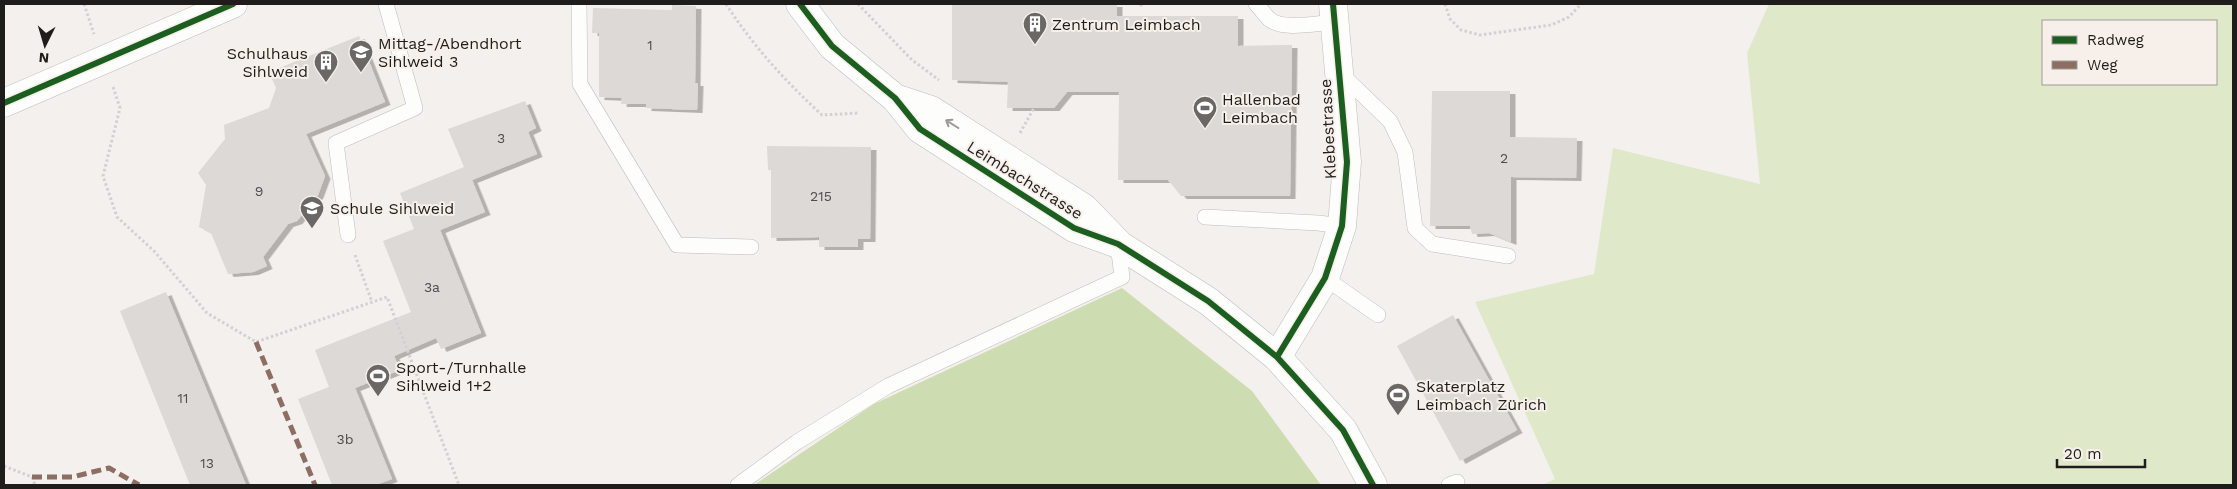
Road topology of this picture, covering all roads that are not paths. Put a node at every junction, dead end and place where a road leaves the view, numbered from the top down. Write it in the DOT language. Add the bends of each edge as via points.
graph roads {
  1 [pos="234,4"];
  2 [pos="386,4"];
  3 [pos="579,4"];
  4 [pos="800,4"];
  5 [pos="1256,4"];
  6 [pos="1334,13"];
  7 [pos="1339,72"];
  8 [pos="4,103"];
  9 [pos="1205,217"];
  10 [pos="1342,226"];
  11 [pos="348,235"];
  12 [pos="1118,244"];
  13 [pos="751,247"];
  14 [pos="1508,256"];
  15 [pos="1325,278"];
  16 [pos="1378,315"];
  17 [pos="1277,357"];
  18 [pos="738,485"];
  19 [pos="1373,485"];
  1 -- 8 [label="street"];
  2 -- 11 [label="lane" via="415,108 336,143"];
  3 -- 13 [label="lane" via="580,84 677,245"];
  4 -- 12 [label="street, Leimbachstrasse" via="832,46 895,98 920,129 1074,228"];
  5 -- 6 [label="lane" via="1271,20 1290,27"];
  6 -- 7 [label="street, Klebestrasse"];
  7 -- 10 [label="street, Klebestrasse" via="1347,162"];
  7 -- 14 [label="lane" via="1390,121 1405,152 1415,228 1432,244"];
  9 -- 10 [label="lane"];
  10 -- 15 [label="street, Klebestrasse"];
  12 -- 17 [label="street, Leimbachstrasse" via="1208,301"];
  12 -- 18 [label="lane" via="1122,277 888,386 797,442"];
  15 -- 16 [label="lane"];
  15 -- 17 [label="street, Klebestrasse"];
  17 -- 19 [label="street, Leimbachstrasse" via="1343,430"];
}
